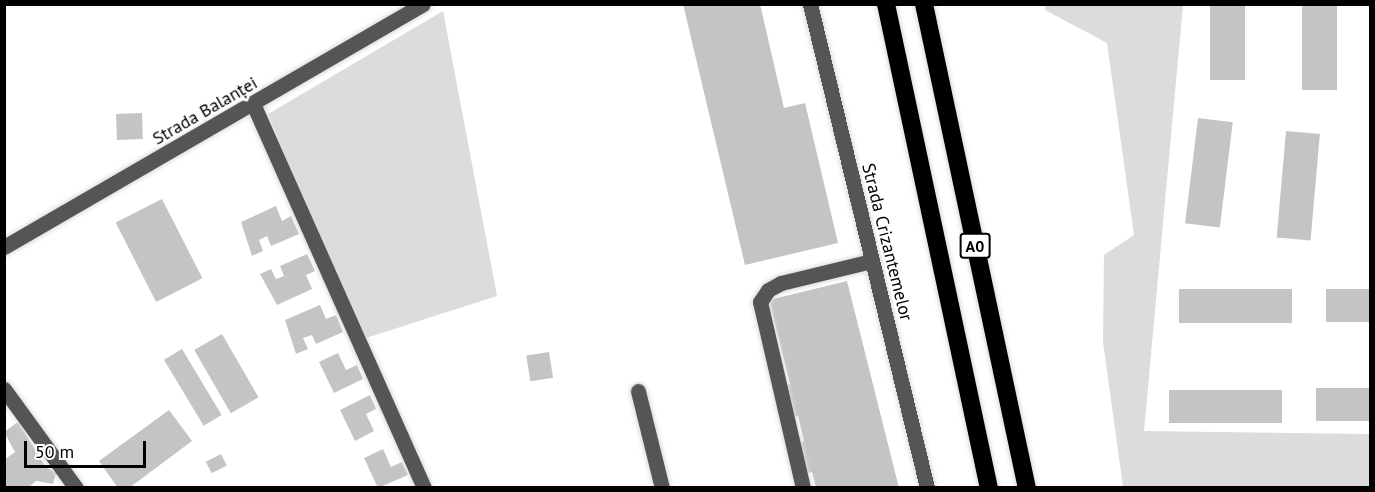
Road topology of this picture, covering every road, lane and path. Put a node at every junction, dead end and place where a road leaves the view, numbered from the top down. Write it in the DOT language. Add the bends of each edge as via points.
graph roads {
  1 [pos="423,4"];
  2 [pos="810,4"];
  3 [pos="886,4"];
  4 [pos="924,4"];
  5 [pos="254,106"];
  6 [pos="4,247"];
  7 [pos="871,261"];
  8 [pos="4,389"];
  9 [pos="638,391"];
  10 [pos="76,488"];
  11 [pos="424,488"];
  12 [pos="662,488"];
  13 [pos="802,488"];
  14 [pos="927,488"];
  15 [pos="989,488"];
  16 [pos="1027,488"];
  1 -- 5 [label="street, Strada Balanței"];
  2 -- 7 [label="street, Strada Crizantemelor"];
  3 -- 15 [label="highway, A0"];
  4 -- 16 [label="highway, A0"];
  5 -- 6 [label="street, Strada Balanței"];
  5 -- 11 [label="street"];
  7 -- 13 [label="street" via="781,283 768,290 760,302"];
  7 -- 14 [label="street, Strada Crizantemelor"];
  8 -- 10 [label="street"];
  9 -- 12 [label="street"];
}
